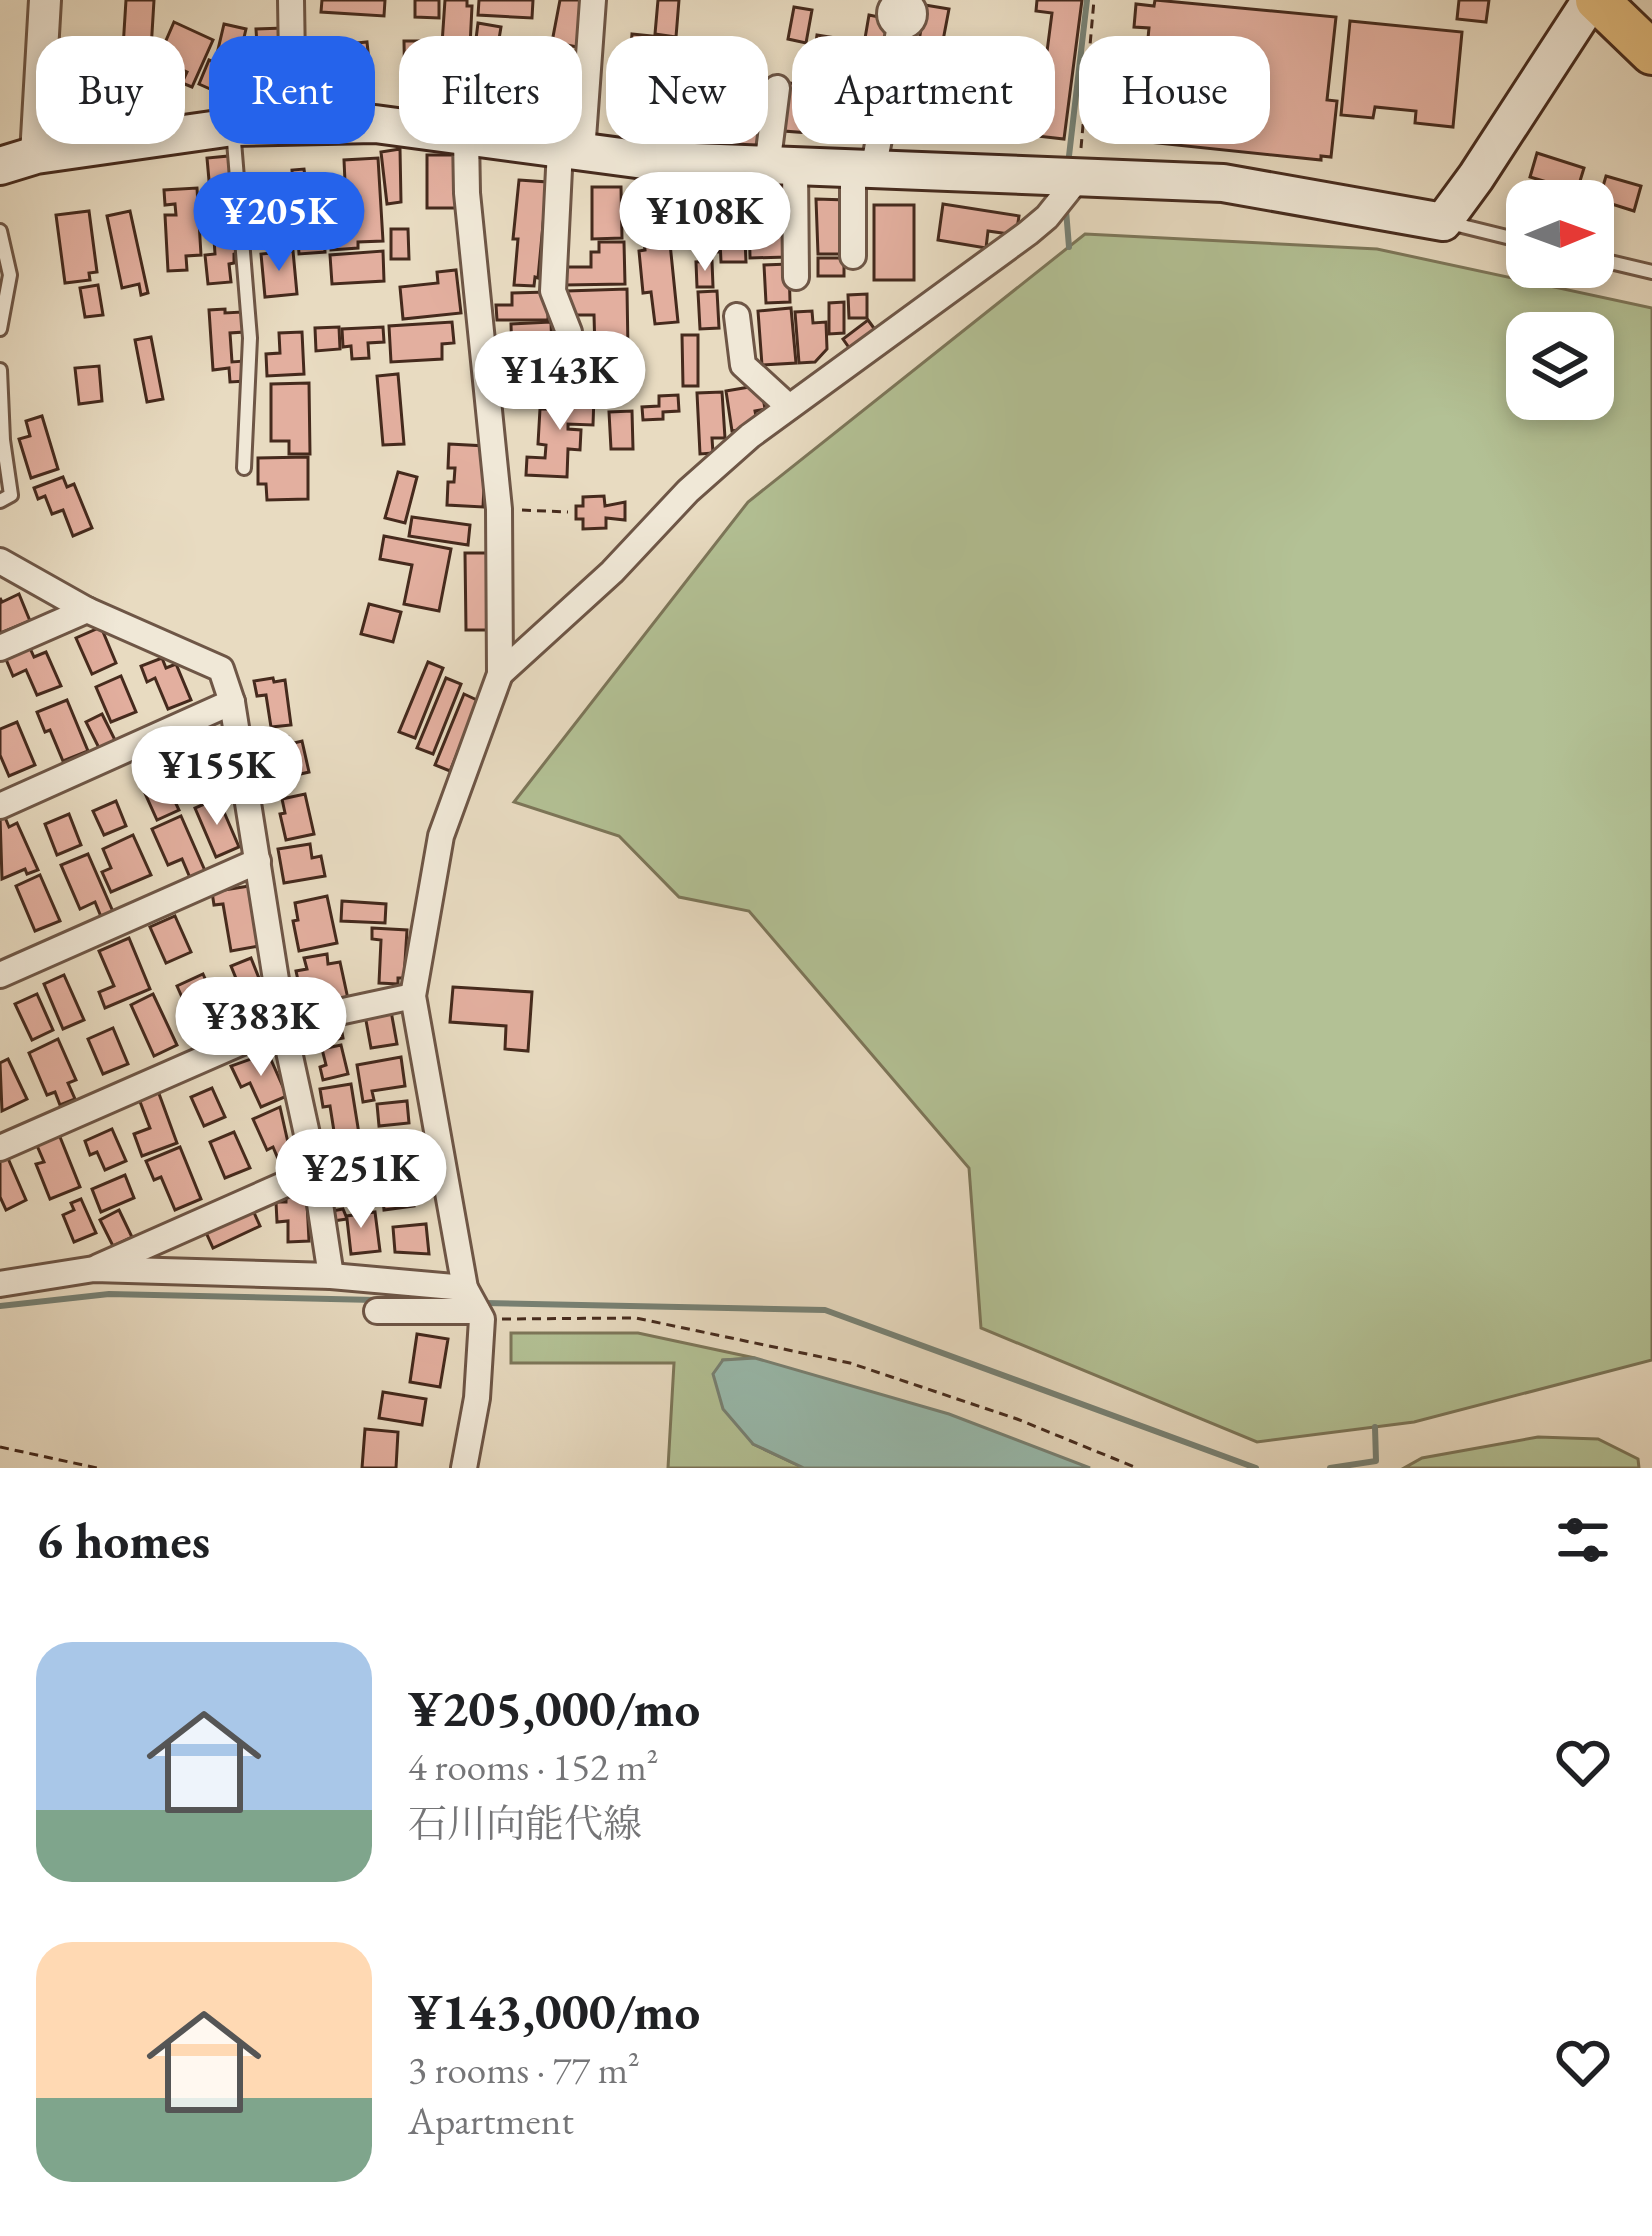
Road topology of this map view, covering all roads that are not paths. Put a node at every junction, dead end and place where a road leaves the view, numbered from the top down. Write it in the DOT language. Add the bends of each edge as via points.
graph roads {
  1 [pos="45,0"];
  2 [pos="291,0"];
  3 [pos="593,0"];
  4 [pos="1594,0"];
  5 [pos="900,26"];
  6 [pos="292,36"];
  7 [pos="1652,53"];
  8 [pos="777,88"];
  9 [pos="209,131"];
  10 [pos="234,144"];
  11 [pos="466,144"];
  12 [pos="526,144"];
  13 [pos="571,150"];
  14 [pos="36,155"];
  15 [pos="0,166"];
  16 [pos="781,168"];
  17 [pos="863,171"];
  18 [pos="1079,177"];
  19 [pos="1443,222"];
  20 [pos="0,230"];
  21 [pos="1506,237"];
  22 [pos="853,256"];
  23 [pos="1614,263"];
  24 [pos="1652,272"];
  25 [pos="796,277"];
  26 [pos="737,316"];
  27 [pos="0,329"];
  28 [pos="569,332"];
  29 [pos="0,370"];
  30 [pos="790,407"];
  31 [pos="244,468"];
  32 [pos="0,501"];
  33 [pos="0,561"];
  34 [pos="87,610"];
  35 [pos="0,648"];
  36 [pos="500,674"];
  37 [pos="232,702"];
  38 [pos="0,806"];
  39 [pos="259,861"];
  40 [pos="0,975"];
  41 [pos="412,996"];
  42 [pos="283,1024"];
  43 [pos="0,1148"];
  44 [pos="315,1171"];
  45 [pos="94,1269"];
  46 [pos="331,1276"];
  47 [pos="0,1284"];
  48 [pos="464,1288"];
  49 [pos="376,1311"];
  50 [pos="479,1315"];
  51 [pos="464,1468"];
  1 -- 14 [label="street"];
  2 -- 6 [label="street"];
  3 -- 13 [label="street"];
  4 -- 7 [label="highway"];
  4 -- 19 [label="main road"];
  5 -- 17 [label="street"];
  8 -- 16 [label="street"];
  9 -- 14 [label="main road"];
  10 -- 31 [label="lane" via="250,338"];
  11 -- 36 [label="street" via="499,509"];
  12 -- 13 [label="main road"];
  13 -- 16 [label="main road"];
  13 -- 28 [label="street" via="553,291"];
  14 -- 15 [label="main road"];
  16 -- 17 [label="main road"];
  16 -- 25 [label="street"];
  17 -- 18 [label="main road"];
  17 -- 22 [label="street"];
  18 -- 19 [label="main road" via="1223,182"];
  18 -- 30 [label="street" via="1028,233"];
  19 -- 21 [label="lane"];
  20 -- 27 [label="lane" via="10,275"];
  23 -- 24 [label="lane"];
  26 -- 30 [label="street" via="742,365"];
  29 -- 32 [label="lane" via="11,496"];
  30 -- 36 [label="street" via="688,491"];
  33 -- 34 [label="street"];
  34 -- 35 [label="street"];
  34 -- 37 [label="street" via="221,669"];
  36 -- 41 [label="street" via="441,836"];
  37 -- 38 [label="street"];
  37 -- 39 [label="street"];
  39 -- 40 [label="street"];
  39 -- 42 [label="street"];
  41 -- 42 [label="street"];
  41 -- 48 [label="street"];
  42 -- 43 [label="street"];
  42 -- 44 [label="street"];
  44 -- 45 [label="street"];
  44 -- 46 [label="street"];
  45 -- 46 [label="street"];
  45 -- 47 [label="street"];
  46 -- 48 [label="street"];
  48 -- 50 [label="street"];
  49 -- 50 [label="street"];
  50 -- 51 [label="street" via="477,1398"];
}
